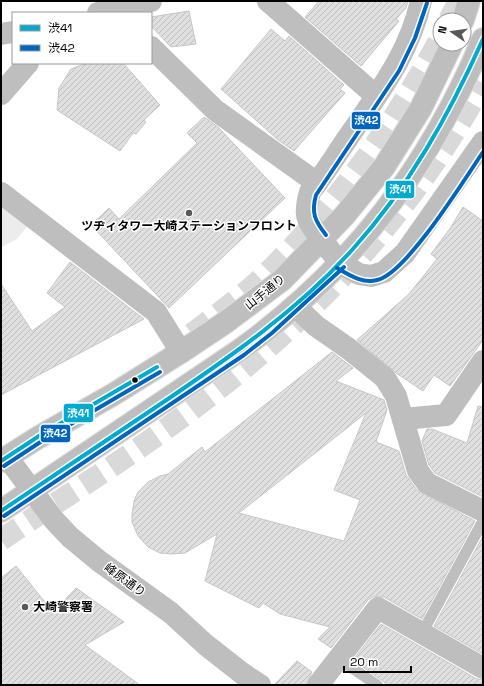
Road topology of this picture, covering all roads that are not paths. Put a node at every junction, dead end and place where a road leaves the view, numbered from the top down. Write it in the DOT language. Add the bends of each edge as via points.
graph roads {
  1 [pos="151,1"];
  2 [pos="268,1"];
  3 [pos="421,1"];
  4 [pos="469,1"];
  5 [pos="112,11"];
  6 [pos="466,12"];
  7 [pos="12,32"];
  8 [pos="1,34"];
  9 [pos="483,39"];
  10 [pos="152,48"];
  11 [pos="448,52"];
  12 [pos="27,64"];
  13 [pos="1,94"];
  14 [pos="376,96"];
  15 [pos="482,146"];
  16 [pos="317,183"];
  17 [pos="1,193"];
  18 [pos="321,240"];
  19 [pos="340,263"];
  20 [pos="295,306"];
  21 [pos="181,352"];
  22 [pos="483,361"];
  23 [pos="403,419"];
  24 [pos="4,459"];
  25 [pos="32,490"];
  26 [pos="1,511"];
  27 [pos="483,511"];
  28 [pos="483,521"];
  29 [pos="422,633"];
  30 [pos="339,659"];
  31 [pos="483,668"];
  32 [pos="252,680"];
  33 [pos="318,685"];
  34 [pos="377,685"];
  1 -- 5 [label="street"];
  2 -- 14 [label="street"];
  3 -- 14 [label="street" via="407,46"];
  4 -- 6 [label="street"];
  7 -- 8 [label="street"];
  9 -- 19 [label="street" via="458,95 426,152 404,186"];
  10 -- 16 [label="street" via="215,110"];
  11 -- 18 [label="street, 山手通り" via="404,138 363,195"];
  12 -- 13 [label="street"];
  14 -- 16 [label="street"];
  15 -- 19 [label="street" via="395,264 384,272 371,276 360,274"];
  16 -- 18 [label="street" via="310,192 306,205 307,220"];
  17 -- 21 [label="street" via="156,312"];
  18 -- 19 [label="street"];
  18 -- 21 [label="street, 山手通り" via="277,284"];
  19 -- 20 [label="street"];
  20 -- 23 [label="street" via="316,326 385,378 396,396"];
  20 -- 25 [label="street" via="240,350"];
  21 -- 24 [label="street, 山手通り"];
  22 -- 23 [label="street" via="446,415"];
  23 -- 27 [label="street" via="418,471 427,483"];
  24 -- 25 [label="street, 峰原通り"];
  25 -- 26 [label="street"];
  25 -- 32 [label="street, 峰原通り" via="70,537 171,612 206,645"];
  28 -- 29 [label="lane"];
  29 -- 30 [label="street" via="378,608"];
  29 -- 31 [label="street"];
  30 -- 33 [label="street"];
  30 -- 34 [label="lane"];
}
